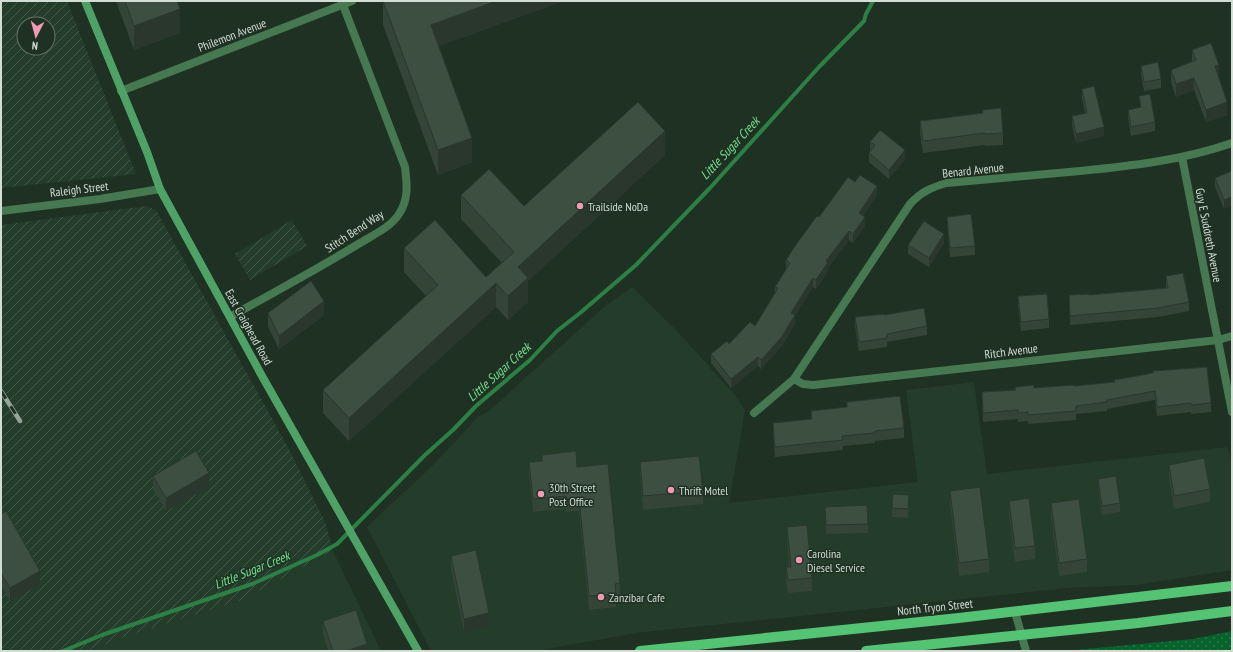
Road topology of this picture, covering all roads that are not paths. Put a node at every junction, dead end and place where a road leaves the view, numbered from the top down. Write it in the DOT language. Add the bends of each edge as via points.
graph roads {
  1 [pos="85,1"];
  2 [pos="352,1"];
  3 [pos="343,5"];
  4 [pos="121,91"];
  5 [pos="1232,143"];
  6 [pos="1182,157"];
  7 [pos="160,189"];
  8 [pos="1,211"];
  9 [pos="230,317"];
  10 [pos="1232,336"];
  11 [pos="1218,340"];
  12 [pos="794,379"];
  13 [pos="1232,412"];
  14 [pos="754,413"];
  15 [pos="1232,586"];
  16 [pos="1232,611"];
  17 [pos="1015,612"];
  18 [pos="1021,635"];
  19 [pos="418,651"];
  20 [pos="640,651"];
  21 [pos="866,651"];
  22 [pos="1026,651"];
  1 -- 4 [label="street, East Craighead Road"];
  2 -- 3 [label="street, Philemon Avenue"];
  3 -- 4 [label="street, Philemon Avenue"];
  3 -- 9 [label="street, Stitch Bend Way" via="405,167 406,200 399,215 386,227"];
  4 -- 7 [label="street, East Craighead Road"];
  5 -- 6 [label="street, Benard Avenue"];
  6 -- 11 [label="street, Guy E Suddreth Avenue"];
  6 -- 12 [label="street, Benard Avenue" via="1102,169 947,183 933,187 910,204"];
  7 -- 8 [label="street, Raleigh Street"];
  7 -- 9 [label="street, East Craighead Road"];
  9 -- 19 [label="street, East Craighead Road"];
  10 -- 11 [label="street, Ritch Avenue"];
  11 -- 12 [label="street, Ritch Avenue" via="813,385 803,384"];
  11 -- 13 [label="street, Guy E Suddreth Avenue"];
  12 -- 14 [label="street, Benard Avenue"];
  15 -- 17 [label="main road, North Tryon Street"];
  16 -- 18 [label="main road"];
  17 -- 18 [label="street"];
  17 -- 20 [label="main road, North Tryon Street"];
  18 -- 21 [label="main road"];
  18 -- 22 [label="street"];
}
